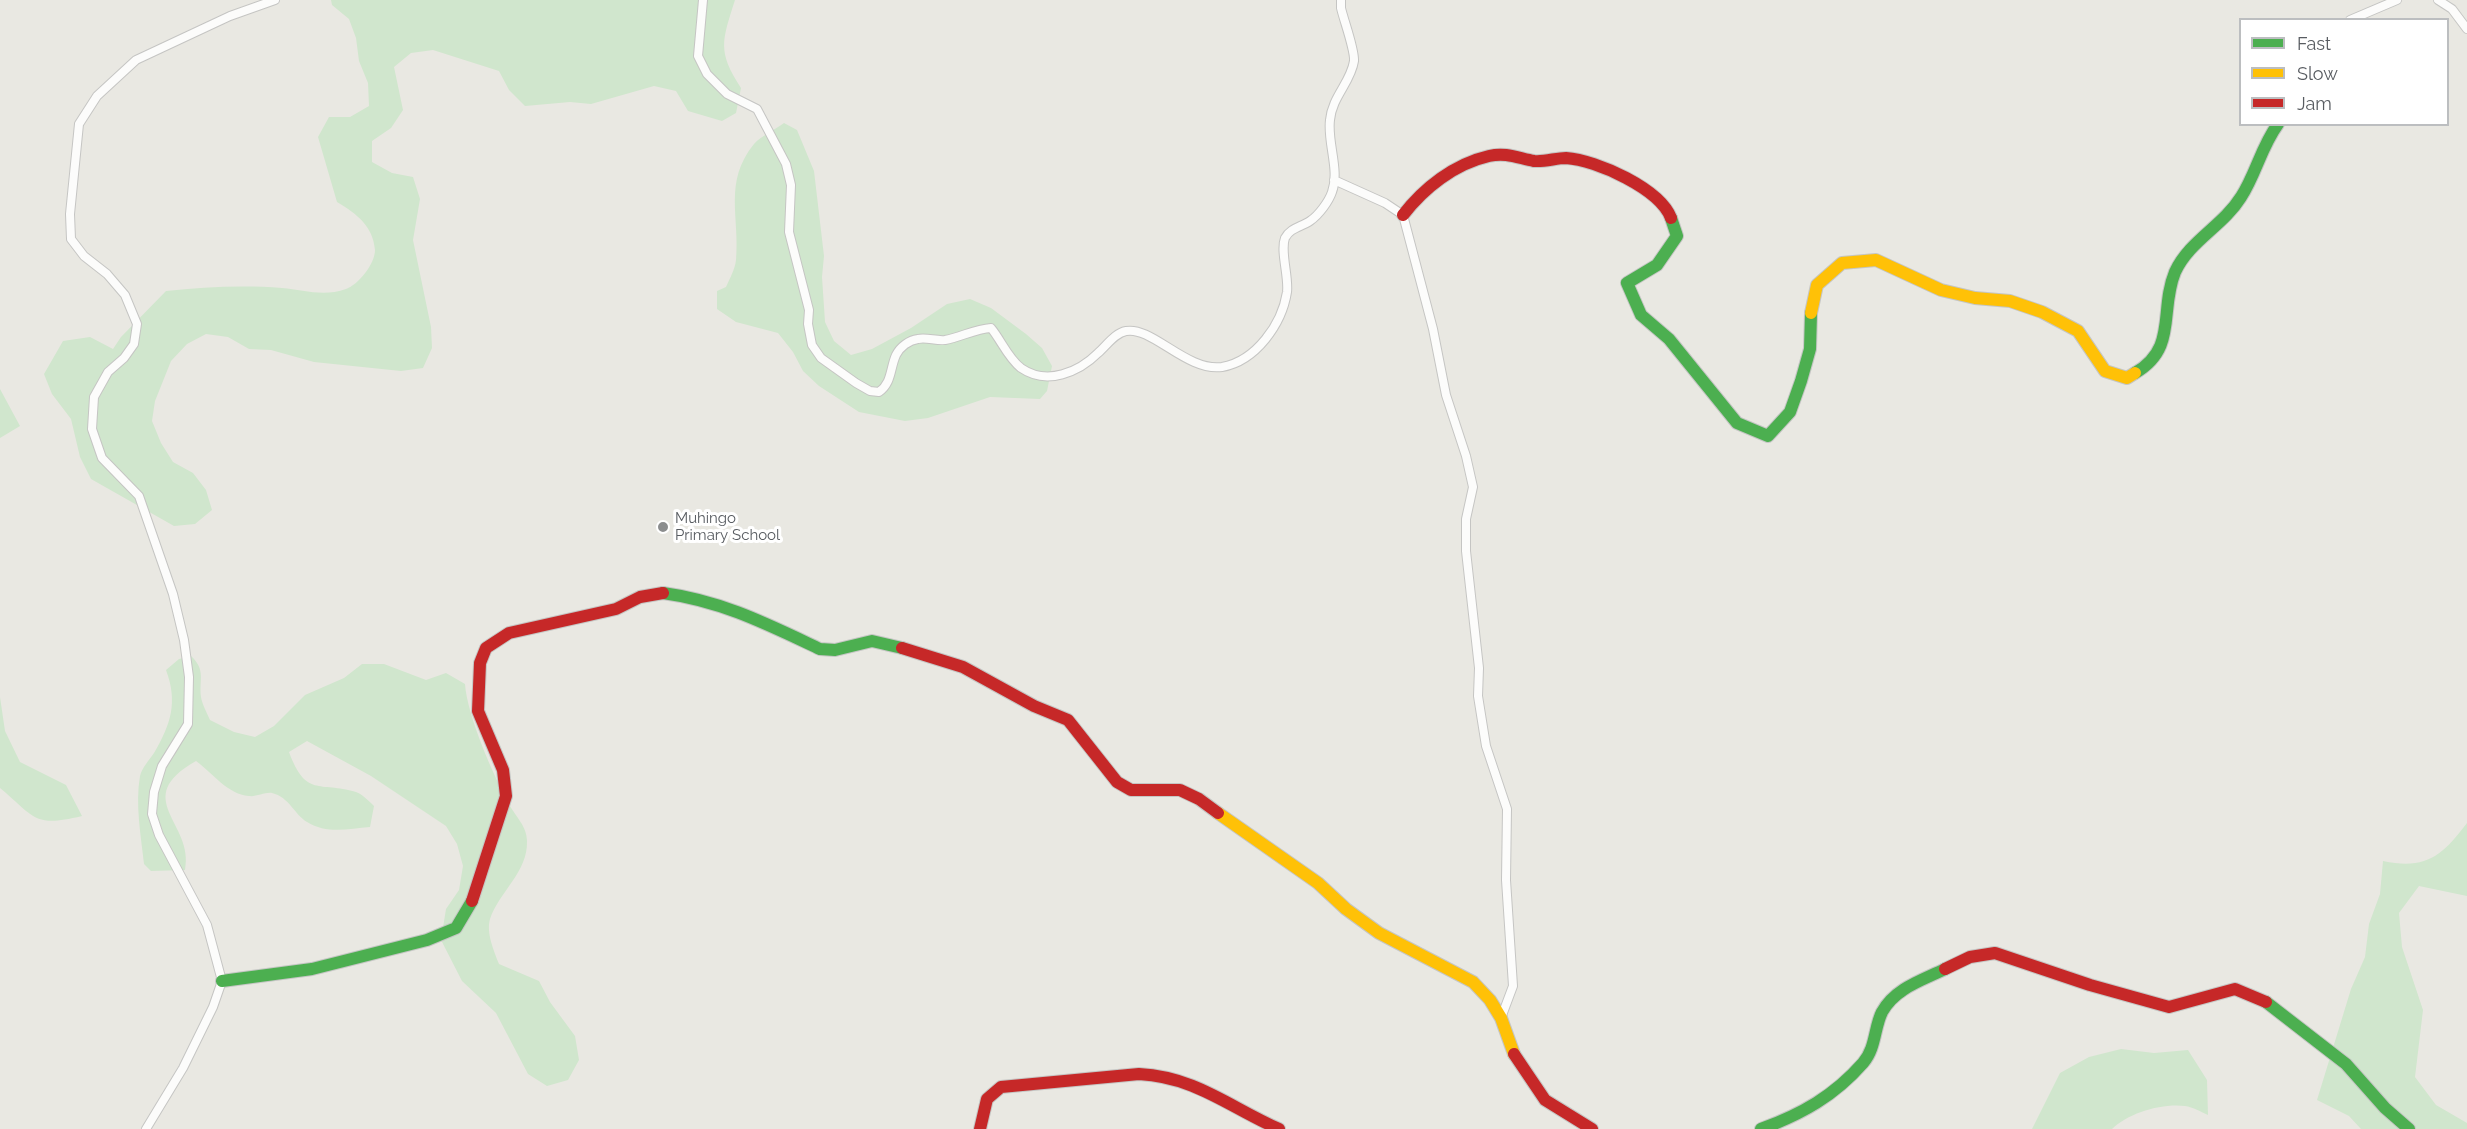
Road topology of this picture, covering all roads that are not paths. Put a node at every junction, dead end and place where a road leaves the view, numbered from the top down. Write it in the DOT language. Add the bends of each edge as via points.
graph roads {
  1 [pos="275,0"];
  2 [pos="703,0"];
  3 [pos="1341,0"];
  4 [pos="2397,0"];
  5 [pos="2438,0"];
  6 [pos="2355,18"];
  7 [pos="2467,29"];
  8 [pos="2276,126"];
  9 [pos="1334,180"];
  10 [pos="1403,215"];
  11 [pos="222,981"];
  12 [pos="1501,1018"];
  13 [pos="146,1129"];
  14 [pos="980,1129"];
  15 [pos="1279,1129"];
  16 [pos="1592,1129"];
  17 [pos="1761,1129"];
  18 [pos="2409,1129"];
  1 -- 11 [label="street" via="230,16 136,60 98,96 79,124 70,214 71,239 125,295 137,324 134,344 108,372 94,397 92,429 102,458 139,496 170,583 184,640 189,677 188,724 162,766 152,813 207,925"];
  2 -- 9 [label="street" via="698,56 707,74 727,94 757,109 786,164 791,185 789,232 809,310 813,345 821,358 870,391 879,392 886,387 897,354 907,343 920,338 945,340 991,328 1021,368 1043,376 1081,369 1124,331 1136,330 1193,362 1221,367 1243,359 1262,345 1287,292 1283,245 1286,238 1290,231 1318,214 1332,192"];
  3 -- 9 [label="street" via="1354,60 1335,97 1330,120"];
  4 -- 6 [label="street"];
  5 -- 7 [label="street" via="2452,9"];
  8 -- 10 [label="street" via="2266,139 2241,198 2194,244 2175,273 2166,338 2146,369 2127,378 2105,370 2078,331 2042,312 2010,301 1941,290 1876,260 1842,263 1817,285 1810,317 1810,349 1801,381 1790,412 1768,436 1737,423 1669,339 1641,315 1627,283 1656,265 1677,236 1666,206 1635,185 1604,168 1570,158 1536,161 1503,154 1471,162 1440,178 1415,198"];
  9 -- 10 [label="street"];
  10 -- 12 [label="street" via="1446,395 1473,488 1466,519 1466,550 1479,668 1478,696 1486,746 1507,809 1506,880 1513,986"];
  11 -- 12 [label="street" via="312,969 427,940 456,928 470,908 506,796 503,770 478,711 480,663 486,648 509,633 616,609 640,597 662,593 699,598 738,610 820,649 835,650 872,641 922,652 963,667 1034,706 1056,713 1068,720 1117,782 1131,790 1165,788 1199,799 1318,883 1379,933 1473,982"];
  11 -- 13 [label="street" via="183,1068"];
  12 -- 16 [label="street" via="1514,1054 1530,1082 1545,1100"];
  14 -- 15 [label="street" via="985,1100 1001,1087 1145,1074 1190,1083"];
  17 -- 18 [label="street" via="1799,1115 1823,1100 1864,1062 1873,1047 1882,1012 1899,991 1970,957 1995,954 2169,1007 2228,990 2249,993 2346,1064"];
}
